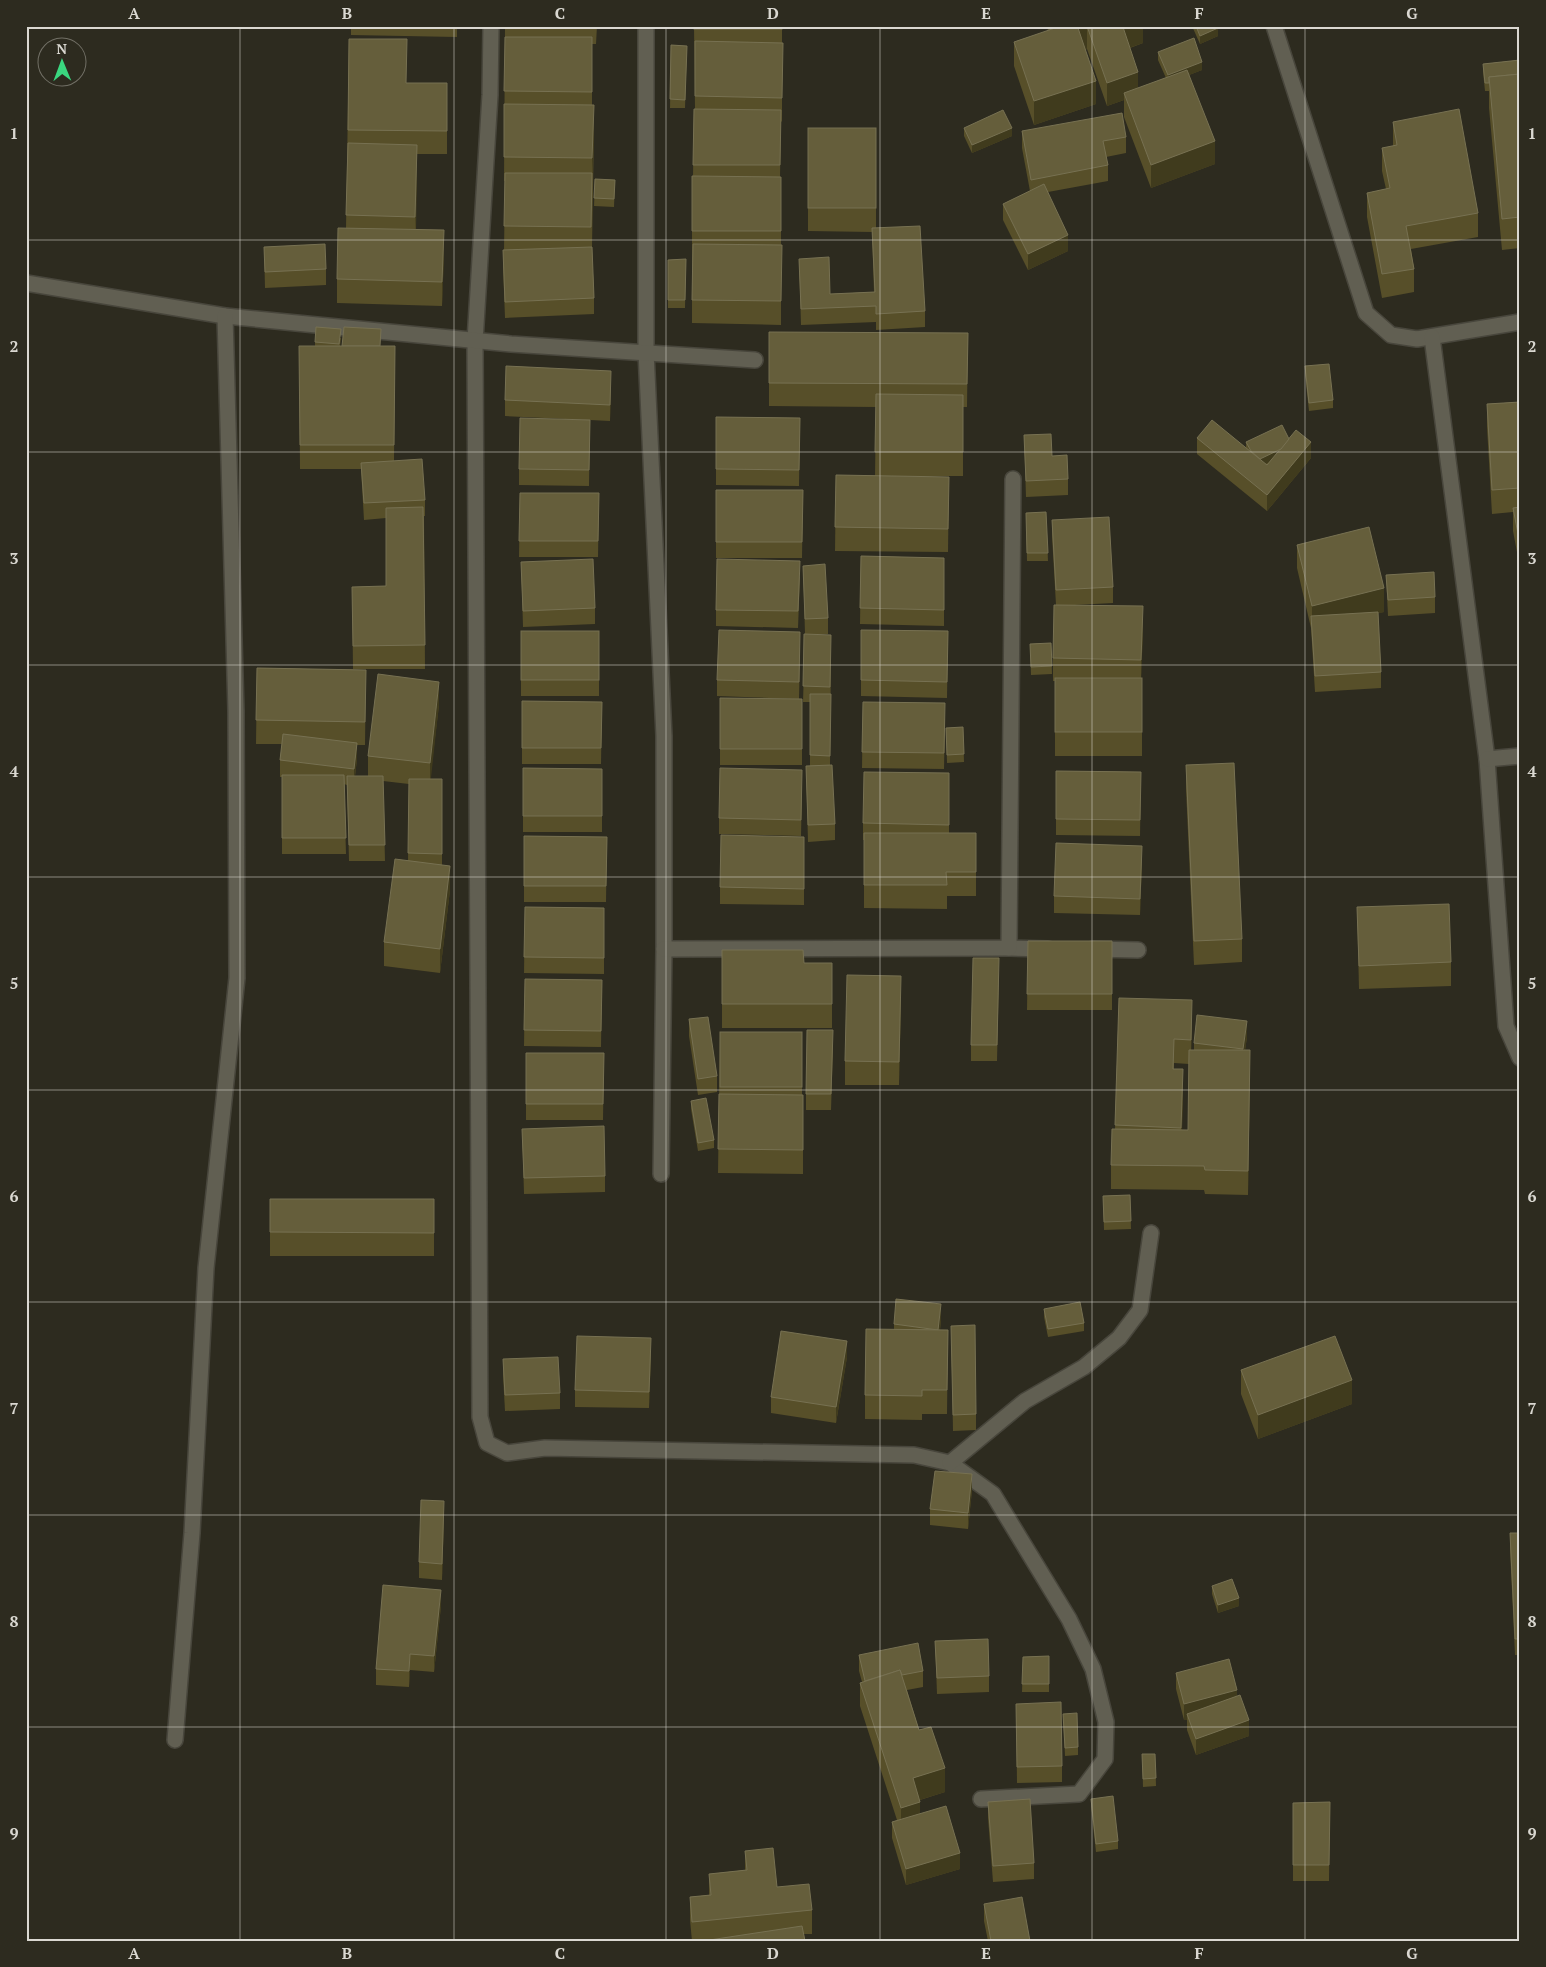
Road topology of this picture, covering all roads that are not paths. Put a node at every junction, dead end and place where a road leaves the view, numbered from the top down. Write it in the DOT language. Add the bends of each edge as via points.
graph roads {
  1 [pos="491,26"];
  2 [pos="646,26"];
  3 [pos="1274,26"];
  4 [pos="26,283"];
  5 [pos="225,316"];
  6 [pos="1520,322"];
  7 [pos="1432,336"];
  8 [pos="476,340"];
  9 [pos="646,352"];
  10 [pos="755,360"];
  11 [pos="1013,478"];
  12 [pos="1520,756"];
  13 [pos="1487,759"];
  14 [pos="1010,948"];
  15 [pos="664,949"];
  16 [pos="1059,949"];
  17 [pos="1079,949"];
  18 [pos="1138,950"];
  19 [pos="1520,1058"];
  20 [pos="661,1174"];
  21 [pos="1151,1233"];
  22 [pos="950,1462"];
  23 [pos="175,1740"];
  24 [pos="981,1799"];
  1 -- 8 [label="street"];
  2 -- 9 [label="street"];
  3 -- 7 [label="street" via="1366,313 1391,335 1417,339"];
  4 -- 5 [label="street"];
  5 -- 8 [label="street"];
  5 -- 23 [label="street" via="236,711 237,978 206,1268 192,1533"];
  6 -- 7 [label="street"];
  7 -- 13 [label="street"];
  8 -- 9 [label="street"];
  8 -- 22 [label="street" via="480,1417 487,1442 506,1453 545,1448 845,1453 914,1455"];
  9 -- 10 [label="street"];
  9 -- 15 [label="street" via="664,736"];
  11 -- 14 [label="street"];
  12 -- 13 [label="street"];
  13 -- 19 [label="street" via="1506,1026"];
  14 -- 15 [label="street"];
  14 -- 16 [label="street"];
  15 -- 20 [label="street"];
  17 -- 18 [label="street"];
  21 -- 22 [label="street" via="1140,1310 1118,1338 1084,1367 1025,1401"];
  22 -- 24 [label="street" via="993,1494 1069,1619 1093,1670 1106,1722 1105,1759 1078,1794"];
}
